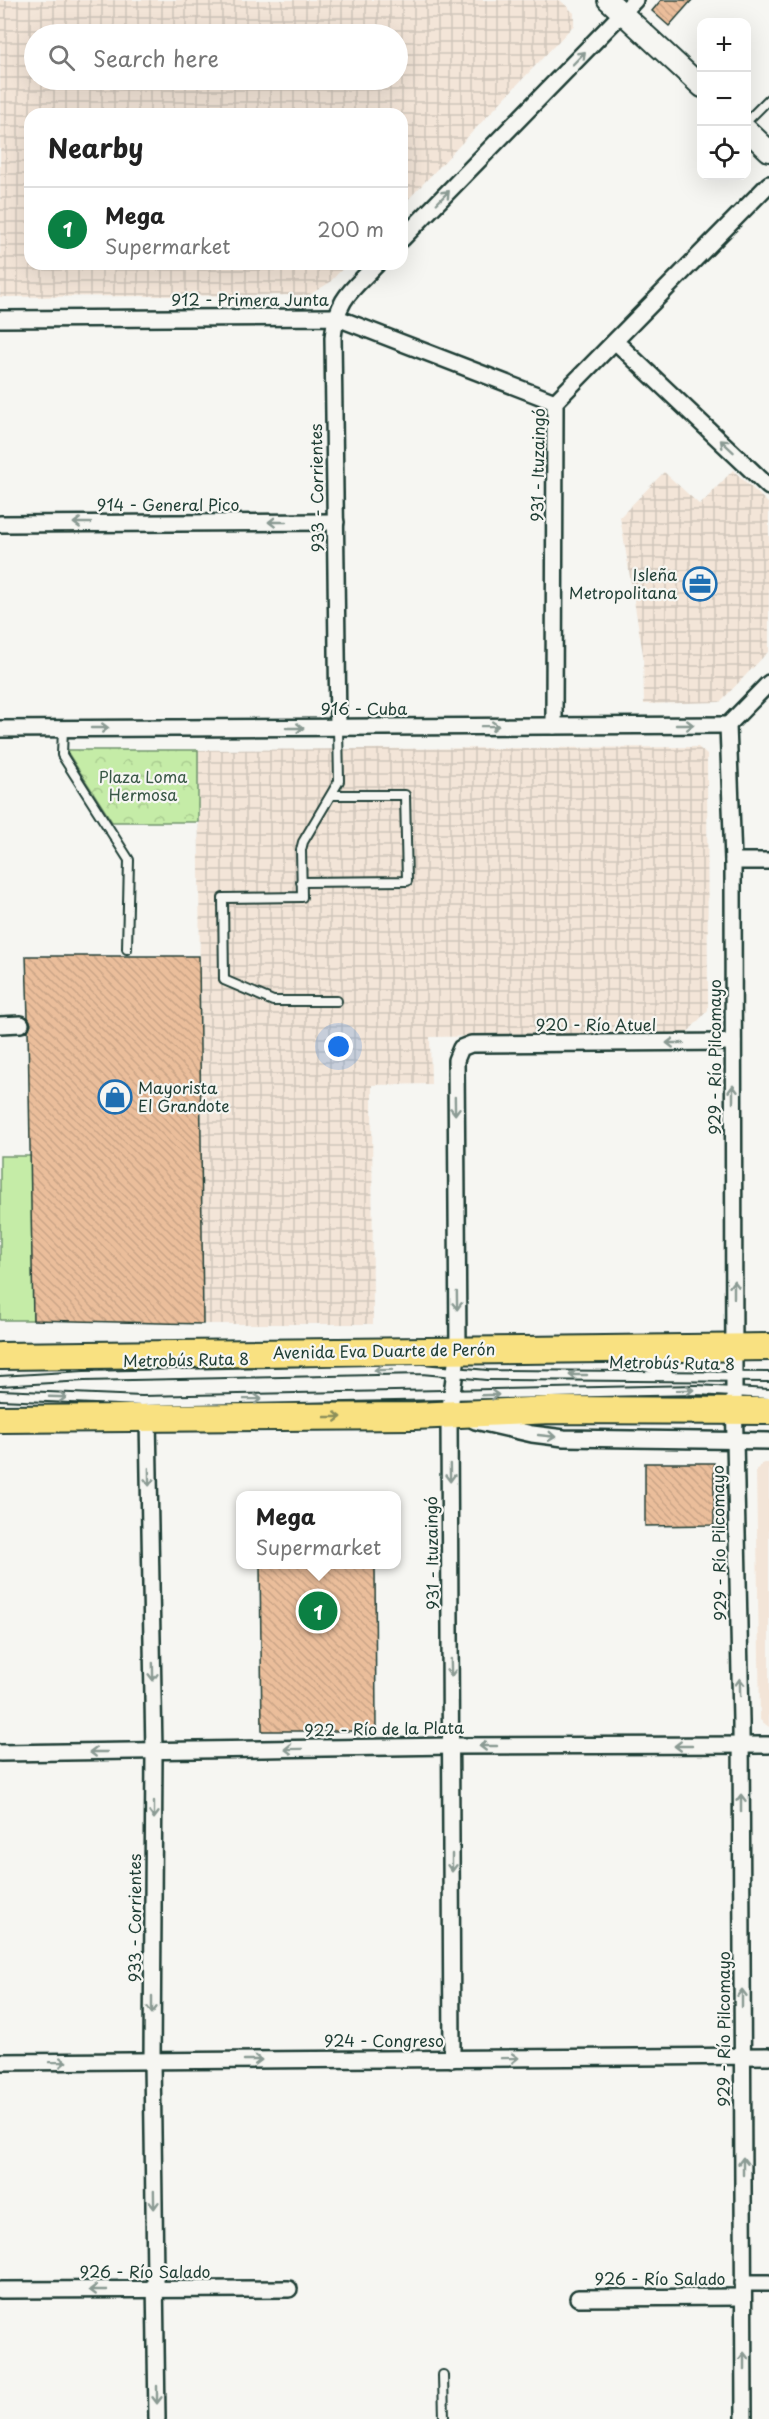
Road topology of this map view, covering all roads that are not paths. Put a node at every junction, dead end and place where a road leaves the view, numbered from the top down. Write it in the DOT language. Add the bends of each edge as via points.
graph roads {
  1 [pos="622,4"];
  2 [pos="697,82"];
  3 [pos="769,99"];
  4 [pos="751,118"];
  5 [pos="751,133"];
  6 [pos="769,151"];
  7 [pos="769,184"];
  8 [pos="408,233"];
  9 [pos="371,270"];
  10 [pos="335,317"];
  11 [pos="0,319"];
  12 [pos="616,342"];
  13 [pos="555,402"];
  14 [pos="769,487"];
  15 [pos="336,522"];
  16 [pos="0,524"];
  17 [pos="769,683"];
  18 [pos="728,725"];
  19 [pos="554,726"];
  20 [pos="63,728"];
  21 [pos="338,728"];
  22 [pos="0,729"];
  23 [pos="333,795"];
  24 [pos="733,861"];
  25 [pos="769,861"];
  26 [pos="302,882"];
  27 [pos="127,949"];
  28 [pos="337,1001"];
  29 [pos="21,1024"];
  30 [pos="0,1025"];
  31 [pos="733,1042"];
  32 [pos="461,1048"];
  33 [pos="734,1347"];
  34 [pos="769,1347"];
  35 [pos="604,1354"];
  36 [pos="0,1356"];
  37 [pos="456,1361"];
  38 [pos="678,1375"];
  39 [pos="769,1377"];
  40 [pos="0,1381"];
  41 [pos="734,1393"];
  42 [pos="769,1394"];
  43 [pos="0,1395"];
  44 [pos="450,1406"];
  45 [pos="769,1411"];
  46 [pos="148,1418"];
  47 [pos="0,1419"];
  48 [pos="735,1440"];
  49 [pos="769,1441"];
  50 [pos="741,1745"];
  51 [pos="769,1745"];
  52 [pos="452,1746"];
  53 [pos="154,1752"];
  54 [pos="0,1753"];
  55 [pos="742,2056"];
  56 [pos="769,2056"];
  57 [pos="452,2059"];
  58 [pos="152,2061"];
  59 [pos="0,2062"];
  60 [pos="769,2283"];
  61 [pos="289,2289"];
  62 [pos="0,2290"];
  63 [pos="156,2290"];
  64 [pos="743,2290"];
  65 [pos="578,2298"];
  66 [pos="443,2375"];
  67 [pos="157,2419"];
  68 [pos="444,2419"];
  69 [pos="744,2419"];
  1 -- 2 [label="street"];
  8 -- 1 [label="street, one-way"];
  3 -- 4 [label="lane"];
  5 -- 6 [label="street"];
  7 -- 12 [label="street, 931 - Ituzaingó"];
  9 -- 10 [label="street, 933 - Corrientes" via="341,302"];
  10 -- 11 [label="street, 912 - Primera Junta"];
  10 -- 13 [label="street, 912 - Primera Junta"];
  10 -- 15 [label="street, 933 - Corrientes"];
  12 -- 13 [label="street, 931 - Ituzaingó"];
  14 -- 12 [label="street, one-way"];
  13 -- 19 [label="street, 931 - Ituzaingó"];
  15 -- 16 [label="street, 914 - General Pico, one-way"];
  15 -- 21 [label="street, 933 - Corrientes"];
  17 -- 18 [label="street"];
  19 -- 18 [label="street, 916 - Cuba, one-way"];
  18 -- 24 [label="street, 929 - Río Pilcomayo"];
  21 -- 19 [label="street, 916 - Cuba, one-way"];
  20 -- 21 [label="street, 916 - Cuba, one-way"];
  20 -- 22 [label="street, 916 - Cuba"];
  20 -- 27 [label="lane" via="63,755 129,860"];
  21 -- 23 [label="lane" via="339,781"];
  23 -- 26 [label="lane" via="303,842"];
  23 -- 26 [label="lane" via="405,795 407,881"];
  24 -- 25 [label="street"];
  24 -- 31 [label="street, 929 - Río Pilcomayo"];
  26 -- 28 [label="lane" via="302,897 223,897 224,980 273,1001"];
  29 -- 30 [label="street"];
  31 -- 32 [label="street, 920 - Río Atuel, one-way" via="471,1044"];
  33 -- 31 [label="street, 929 - Río Pilcomayo, one-way"];
  32 -- 37 [label="street, 931 - Ituzaingó, one-way" via="454,1070"];
  33 -- 34 [label="main road"];
  33 -- 35 [label="main road"];
  33 -- 41 [label="street, 929 - Río Pilcomayo"];
  35 -- 37 [label="main road, Avenida Eva Duarte de Perón" via="556,1361"];
  35 -- 38 [label="lane"];
  36 -- 37 [label="main road, Avenida Eva Duarte de Perón"];
  38 -- 37 [label="lane, Metrobús Ruta 8, one-way" via="487,1375"];
  37 -- 40 [label="lane, Metrobús Ruta 8, one-way" via="422,1369"];
  37 -- 44 [label="street, 931 - Ituzaingó"];
  41 -- 38 [label="lane, Metrobús Ruta 8, one-way"];
  39 -- 41 [label="lane, Metrobús Ruta 8"];
  41 -- 42 [label="lane, Metrobús Ruta 8"];
  44 -- 41 [label="main road, one-way" via="552,1410"];
  41 -- 45 [label="main road"];
  41 -- 48 [label="street, 929 - Río Pilcomayo"];
  43 -- 44 [label="lane, one-way"];
  46 -- 44 [label="main road, one-way"];
  44 -- 48 [label="street, one-way" via="532,1434"];
  44 -- 52 [label="street, 931 - Ituzaingó, one-way"];
  46 -- 47 [label="main road"];
  46 -- 53 [label="street, 933 - Corrientes, one-way"];
  48 -- 49 [label="street"];
  50 -- 48 [label="street, 929 - Río Pilcomayo, one-way"];
  50 -- 51 [label="street, 922 - Río de la Plata"];
  50 -- 52 [label="street, 922 - Río de la Plata, one-way"];
  55 -- 50 [label="street, 929 - Río Pilcomayo, one-way"];
  52 -- 53 [label="street, 922 - Río de la Plata, one-way"];
  52 -- 57 [label="street, 931 - Ituzaingó, one-way"];
  53 -- 54 [label="street, 922 - Río de la Plata, one-way"];
  53 -- 58 [label="street, 933 - Corrientes, one-way"];
  55 -- 56 [label="street, 924 - Congreso"];
  57 -- 55 [label="street, 924 - Congreso, one-way"];
  64 -- 55 [label="street, 929 - Río Pilcomayo, one-way"];
  58 -- 57 [label="street, 924 - Congreso, one-way"];
  59 -- 58 [label="street, 924 - Congreso, one-way"];
  58 -- 63 [label="street, 933 - Corrientes, one-way"];
  60 -- 64 [label="street, 926 - Río Salado"];
  61 -- 63 [label="street, 926 - Río Salado"];
  63 -- 62 [label="street, 926 - Río Salado, one-way"];
  63 -- 67 [label="street, 933 - Corrientes, one-way"];
  64 -- 65 [label="street, 926 - Río Salado"];
  69 -- 64 [label="street, 929 - Río Pilcomayo, one-way"];
  66 -- 68 [label="lane"];
}
